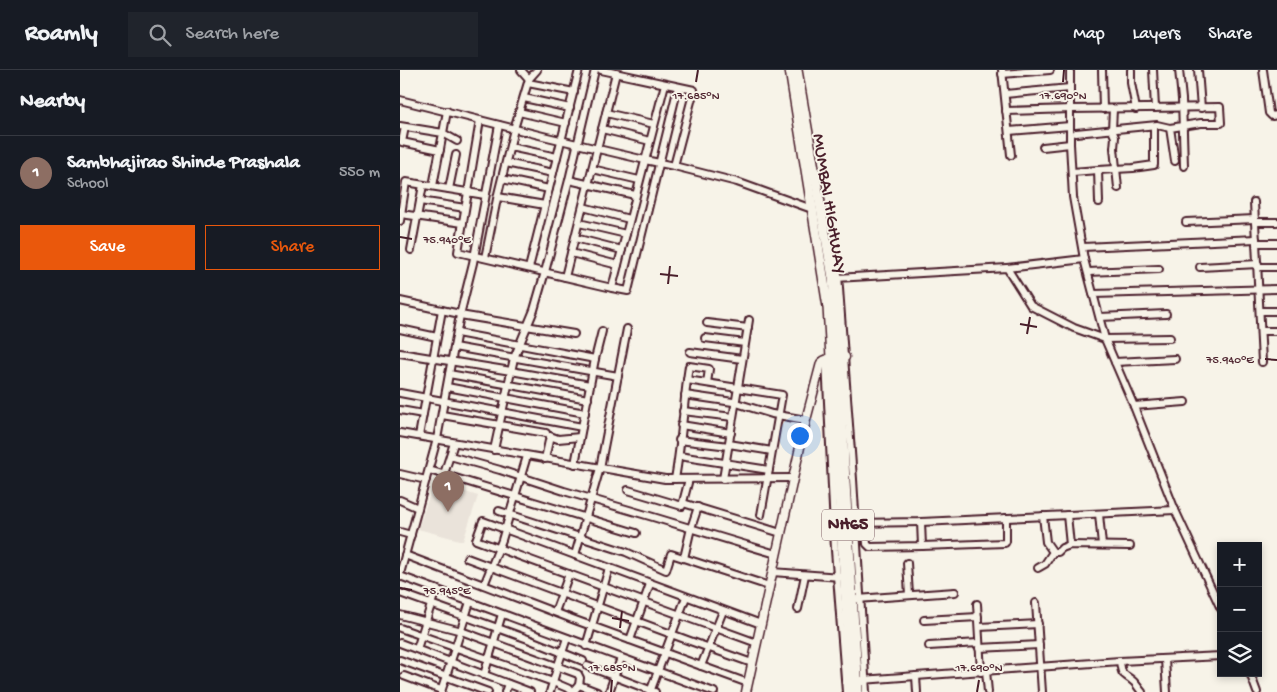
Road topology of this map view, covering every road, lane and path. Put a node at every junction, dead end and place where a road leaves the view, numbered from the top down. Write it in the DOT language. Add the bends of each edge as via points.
graph roads {
  1 [pos="521,70"];
  2 [pos="537,70"];
  3 [pos="579,70"];
  4 [pos="595,70"];
  5 [pos="601,70"];
  6 [pos="790,70"];
  7 [pos="797,70"];
  8 [pos="1050,70"];
  9 [pos="1070,70"];
  10 [pos="1102,70"];
  11 [pos="1130,70"];
  12 [pos="1153,70"];
  13 [pos="1179,70"];
  14 [pos="1198,70"];
  15 [pos="1263,70"];
  16 [pos="1002,72"];
  17 [pos="616,73"];
  18 [pos="529,81"];
  19 [pos="665,84"];
  20 [pos="678,87"];
  21 [pos="1070,88"];
  22 [pos="574,92"];
  23 [pos="1004,94"];
  24 [pos="524,98"];
  25 [pos="400,100"];
  26 [pos="570,108"];
  27 [pos="1136,108"];
  28 [pos="1155,108"];
  29 [pos="1182,108"];
  30 [pos="1201,108"];
  31 [pos="1070,109"];
  32 [pos="1103,109"];
  33 [pos="1113,109"];
  34 [pos="447,111"];
  35 [pos="1006,111"];
  36 [pos="519,112"];
  37 [pos="606,113"];
  38 [pos="1277,115"];
  39 [pos="480,120"];
  40 [pos="566,124"];
  41 [pos="654,124"];
  42 [pos="499,125"];
  43 [pos="402,126"];
  44 [pos="1070,126"];
  45 [pos="1154,126"];
  46 [pos="1183,126"];
  47 [pos="514,128"];
  48 [pos="1170,128"];
  49 [pos="602,130"];
  50 [pos="1112,130"];
  51 [pos="1009,131"];
  52 [pos="443,133"];
  53 [pos="1076,133"];
  54 [pos="562,140"];
  55 [pos="457,141"];
  56 [pos="650,141"];
  57 [pos="577,144"];
  58 [pos="1070,144"];
  59 [pos="1043,146"];
  60 [pos="510,147"];
  61 [pos="597,149"];
  62 [pos="440,150"];
  63 [pos="456,154"];
  64 [pos="1011,155"];
  65 [pos="557,157"];
  66 [pos="645,160"];
  67 [pos="1175,161"];
  68 [pos="660,162"];
  69 [pos="506,163"];
  70 [pos="674,166"];
  71 [pos="1184,166"];
  72 [pos="592,169"];
  73 [pos="1116,169"];
  74 [pos="1098,170"];
  75 [pos="1072,172"];
  76 [pos="553,173"];
  77 [pos="502,179"];
  78 [pos="569,180"];
  79 [pos="639,180"];
  80 [pos="588,184"];
  81 [pos="423,185"];
  82 [pos="432,186"];
  83 [pos="1118,188"];
  84 [pos="449,189"];
  85 [pos="549,189"];
  86 [pos="468,192"];
  87 [pos="486,192"];
  88 [pos="498,194"];
  89 [pos="635,195"];
  90 [pos="420,201"];
  91 [pos="1099,202"];
  92 [pos="1254,202"];
  93 [pos="545,205"];
  94 [pos="465,208"];
  95 [pos="583,208"];
  96 [pos="812,209"];
  97 [pos="401,214"];
  98 [pos="417,216"];
  99 [pos="629,219"];
  100 [pos="1255,220"];
  101 [pos="400,221"];
  102 [pos="1186,222"];
  103 [pos="1277,222"];
  104 [pos="463,223"];
  105 [pos="579,223"];
  106 [pos="626,234"];
  107 [pos="575,238"];
  108 [pos="1256,241"];
  109 [pos="1277,243"];
  110 [pos="1083,247"];
  111 [pos="412,250"];
  112 [pos="622,250"];
  113 [pos="571,253"];
  114 [pos="474,256"];
  115 [pos="485,258"];
  116 [pos="1084,259"];
  117 [pos="618,265"];
  118 [pos="1258,265"];
  119 [pos="1200,267"];
  120 [pos="1277,267"];
  121 [pos="529,268"];
  122 [pos="1007,268"];
  123 [pos="1159,268"];
  124 [pos="546,272"];
  125 [pos="1088,272"];
  126 [pos="565,277"];
  127 [pos="835,278"];
  128 [pos="612,288"];
  129 [pos="1259,288"];
  130 [pos="1277,289"];
  131 [pos="1093,294"];
  132 [pos="400,301"];
  133 [pos="442,310"];
  134 [pos="1260,311"];
  135 [pos="1277,311"];
  136 [pos="1166,314"];
  137 [pos="460,315"];
  138 [pos="1100,317"];
  139 [pos="707,323"];
  140 [pos="527,326"];
  141 [pos="627,329"];
  142 [pos="400,330"];
  143 [pos="602,331"];
  144 [pos="1261,331"];
  145 [pos="1277,331"];
  146 [pos="456,333"];
  147 [pos="574,334"];
  148 [pos="438,336"];
  149 [pos="705,338"];
  150 [pos="1170,338"];
  151 [pos="1105,339"];
  152 [pos="745,343"];
  153 [pos="518,346"];
  154 [pos="454,347"];
  155 [pos="690,352"];
  156 [pos="400,353"];
  157 [pos="433,358"];
  158 [pos="514,358"];
  159 [pos="835,358"];
  160 [pos="596,359"];
  161 [pos="742,359"];
  162 [pos="1175,359"];
  163 [pos="451,361"];
  164 [pos="1115,362"];
  165 [pos="1262,362"];
  166 [pos="511,371"];
  167 [pos="593,372"];
  168 [pos="449,374"];
  169 [pos="618,376"];
  170 [pos="687,380"];
  171 [pos="706,383"];
  172 [pos="508,385"];
  173 [pos="590,385"];
  174 [pos="447,387"];
  175 [pos="738,388"];
  176 [pos="400,393"];
  177 [pos="685,395"];
  178 [pos="426,398"];
  179 [pos="506,398"];
  180 [pos="588,399"];
  181 [pos="444,402"];
  182 [pos="1185,402"];
  183 [pos="735,403"];
  184 [pos="1134,406"];
  185 [pos="400,410"];
  186 [pos="683,411"];
  187 [pos="502,412"];
  188 [pos="585,412"];
  189 [pos="423,414"];
  190 [pos="442,414"];
  191 [pos="779,415"];
  192 [pos="733,417"];
  193 [pos="806,420"];
  194 [pos="681,425"];
  195 [pos="500,426"];
  196 [pos="582,427"];
  197 [pos="400,433"];
  198 [pos="546,433"];
  199 [pos="731,433"];
  200 [pos="419,436"];
  201 [pos="580,437"];
  202 [pos="437,439"];
  203 [pos="680,440"];
  204 [pos="454,443"];
  205 [pos="729,445"];
  206 [pos="494,450"];
  207 [pos="772,451"];
  208 [pos="450,456"];
  209 [pos="527,456"];
  210 [pos="679,456"];
  211 [pos="546,459"];
  212 [pos="726,463"];
  213 [pos="575,464"];
  214 [pos="600,468"];
  215 [pos="429,470"];
  216 [pos="769,470"];
  217 [pos="400,474"];
  218 [pos="444,474"];
  219 [pos="521,477"];
  220 [pos="793,478"];
  221 [pos="675,479"];
  222 [pos="689,479"];
  223 [pos="723,479"];
  224 [pos="768,479"];
  225 [pos="426,480"];
  226 [pos="628,490"];
  227 [pos="516,496"];
  228 [pos="591,499"];
  229 [pos="400,500"];
  230 [pos="683,502"];
  231 [pos="698,507"];
  232 [pos="418,508"];
  233 [pos="1175,510"];
  234 [pos="500,511"];
  235 [pos="510,514"];
  236 [pos="761,514"];
  237 [pos="1099,514"];
  238 [pos="1066,515"];
  239 [pos="1043,516"];
  240 [pos="586,518"];
  241 [pos="1006,518"];
  242 [pos="865,522"];
  243 [pos="921,522"];
  244 [pos="852,523"];
  245 [pos="691,528"];
  246 [pos="506,529"];
  247 [pos="400,532"];
  248 [pos="636,533"];
  249 [pos="781,533"];
  250 [pos="411,535"];
  251 [pos="580,537"];
  252 [pos="1070,545"];
  253 [pos="1102,545"];
  254 [pos="922,546"];
  255 [pos="1130,546"];
  256 [pos="499,548"];
  257 [pos="1053,552"];
  258 [pos="776,554"];
  259 [pos="405,555"];
  260 [pos="575,555"];
  261 [pos="467,558"];
  262 [pos="684,558"];
  263 [pos="907,563"];
  264 [pos="492,567"];
  265 [pos="608,568"];
  266 [pos="1038,568"];
  267 [pos="772,572"];
  268 [pos="569,574"];
  269 [pos="400,575"];
  270 [pos="805,575"];
  271 [pos="841,576"];
  272 [pos="650,584"];
  273 [pos="484,586"];
  274 [pos="769,586"];
  275 [pos="603,587"];
  276 [pos="436,589"];
  277 [pos="955,592"];
  278 [pos="400,593"];
  279 [pos="562,593"];
  280 [pos="910,595"];
  281 [pos="686,597"];
  282 [pos="857,599"];
  283 [pos="1217,600"];
  284 [pos="470,602"];
  285 [pos="643,602"];
  286 [pos="1036,603"];
  287 [pos="431,604"];
  288 [pos="977,604"];
  289 [pos="598,606"];
  290 [pos="798,609"];
  291 [pos="723,610"];
  292 [pos="555,612"];
  293 [pos="502,614"];
  294 [pos="400,615"];
  295 [pos="679,615"];
  296 [pos="466,617"];
  297 [pos="978,617"];
  298 [pos="924,620"];
  299 [pos="425,621"];
  300 [pos="636,621"];
  301 [pos="761,624"];
  302 [pos="1038,624"];
  303 [pos="592,626"];
  304 [pos="979,627"];
  305 [pos="400,628"];
  306 [pos="498,628"];
  307 [pos="716,628"];
  308 [pos="461,631"];
  309 [pos="672,634"];
  310 [pos="421,635"];
  311 [pos="566,638"];
  312 [pos="630,640"];
  313 [pos="400,643"];
  314 [pos="494,643"];
  315 [pos="756,643"];
  316 [pos="979,645"];
  317 [pos="1039,645"];
  318 [pos="586,646"];
  319 [pos="929,646"];
  320 [pos="455,647"];
  321 [pos="708,648"];
  322 [pos="417,649"];
  323 [pos="562,653"];
  324 [pos="665,653"];
  325 [pos="1217,656"];
  326 [pos="621,658"];
  327 [pos="489,659"];
  328 [pos="1165,659"];
  329 [pos="400,660"];
  330 [pos="1120,661"];
  331 [pos="450,662"];
  332 [pos="752,663"];
  333 [pos="701,666"];
  334 [pos="558,667"];
  335 [pos="1040,667"];
  336 [pos="984,671"];
  337 [pos="658,672"];
  338 [pos="484,675"];
  339 [pos="404,676"];
  340 [pos="446,676"];
  341 [pos="916,676"];
  342 [pos="614,677"];
  343 [pos="1251,677"];
  344 [pos="861,680"];
  345 [pos="553,682"];
  346 [pos="748,683"];
  347 [pos="508,684"];
  348 [pos="579,686"];
  349 [pos="441,691"];
  350 [pos="488,692"];
  351 [pos="505,692"];
  352 [pos="530,692"];
  353 [pos="550,692"];
  354 [pos="597,692"];
  355 [pos="609,692"];
  356 [pos="652,692"];
  357 [pos="714,692"];
  358 [pos="746,692"];
  359 [pos="846,692"];
  360 [pos="852,692"];
  361 [pos="858,692"];
  362 [pos="866,692"];
  363 [pos="917,692"];
  364 [pos="988,692"];
  365 [pos="1042,692"];
  366 [pos="1142,692"];
  367 [pos="1167,692"];
  368 [pos="1257,692"];
  1 -- 18 [label="street"];
  2 -- 18 [label="street"];
  3 -- 22 [label="street"];
  4 -- 57 [label="street"];
  5 -- 17 [label="street"];
  6 -- 96 [label="highway, MUMBAI HIGHWAY / NH65"];
  7 -- 127 [label="highway, NH65"];
  8 -- 16 [label="street"];
  9 -- 21 [label="street"];
  10 -- 32 [label="street"];
  11 -- 27 [label="street"];
  12 -- 28 [label="street"];
  13 -- 29 [label="street"];
  14 -- 30 [label="street"];
  15 -- 38 [label="street" via="1269,113"];
  16 -- 23 [label="street"];
  17 -- 19 [label="street"];
  17 -- 37 [label="street"];
  18 -- 22 [label="street"];
  18 -- 24 [label="street"];
  19 -- 20 [label="street"];
  19 -- 41 [label="street"];
  20 -- 68 [label="street"];
  20 -- 70 [label="street" via="694,90"];
  21 -- 23 [label="street"];
  21 -- 31 [label="street"];
  22 -- 26 [label="street"];
  23 -- 35 [label="street"];
  24 -- 26 [label="street"];
  24 -- 36 [label="street"];
  25 -- 34 [label="street"];
  26 -- 40 [label="street"];
  27 -- 28 [label="street"];
  27 -- 33 [label="street"];
  28 -- 29 [label="street"];
  29 -- 30 [label="street"];
  29 -- 46 [label="street"];
  30 -- 46 [label="street" via="1220,108 1221,123"];
  31 -- 32 [label="street"];
  31 -- 35 [label="street"];
  31 -- 44 [label="street"];
  32 -- 33 [label="street"];
  33 -- 50 [label="street"];
  34 -- 39 [label="street"];
  34 -- 52 [label="street"];
  35 -- 51 [label="street"];
  36 -- 40 [label="street"];
  36 -- 47 [label="street"];
  37 -- 41 [label="street"];
  37 -- 49 [label="street"];
  39 -- 42 [label="street"];
  39 -- 86 [label="street"];
  40 -- 54 [label="street"];
  41 -- 56 [label="street"];
  42 -- 47 [label="street"];
  42 -- 87 [label="street"];
  43 -- 52 [label="street"];
  43 -- 62 [label="street" via="402,142"];
  44 -- 51 [label="street"];
  44 -- 58 [label="street"];
  45 -- 48 [label="street"];
  45 -- 50 [label="street"];
  45 -- 73 [label="street" via="1154,165"];
  46 -- 48 [label="street"];
  46 -- 71 [label="street"];
  47 -- 54 [label="street"];
  47 -- 60 [label="street"];
  48 -- 67 [label="street"];
  49 -- 56 [label="street"];
  49 -- 61 [label="street"];
  50 -- 53 [label="street"];
  50 -- 73 [label="street"];
  51 -- 64 [label="street"];
  52 -- 55 [label="street"];
  52 -- 62 [label="street"];
  54 -- 57 [label="street"];
  54 -- 65 [label="street"];
  56 -- 66 [label="street"];
  57 -- 61 [label="street"];
  57 -- 78 [label="street"];
  58 -- 59 [label="street"];
  58 -- 75 [label="street"];
  60 -- 65 [label="street"];
  60 -- 69 [label="street"];
  61 -- 66 [label="street"];
  61 -- 72 [label="street"];
  62 -- 82 [label="street"];
  63 -- 84 [label="street"];
  65 -- 76 [label="street"];
  66 -- 68 [label="street"];
  66 -- 79 [label="street"];
  68 -- 70 [label="street"];
  68 -- 128 [label="street" via="628,291"];
  69 -- 76 [label="street"];
  69 -- 77 [label="street"];
  70 -- 96 [label="street" via="737,182"];
  72 -- 79 [label="street"];
  72 -- 80 [label="street"];
  73 -- 74 [label="street"];
  73 -- 83 [label="street"];
  74 -- 75 [label="street"];
  74 -- 91 [label="street"];
  75 -- 110 [label="street" via="1073,197"];
  76 -- 85 [label="street"];
  77 -- 85 [label="street"];
  77 -- 88 [label="street"];
  78 -- 80 [label="street"];
  78 -- 124 [label="street"];
  79 -- 89 [label="street"];
  80 -- 89 [label="street"];
  80 -- 95 [label="street"];
  81 -- 82 [label="street"];
  81 -- 90 [label="street"];
  81 -- 97 [label="street" via="406,182"];
  82 -- 84 [label="street"];
  84 -- 86 [label="street"];
  85 -- 93 [label="street"];
  86 -- 87 [label="street"];
  86 -- 94 [label="street"];
  87 -- 88 [label="street"];
  87 -- 114 [label="street"];
  88 -- 93 [label="street"];
  88 -- 115 [label="street"];
  89 -- 99 [label="street"];
  90 -- 94 [label="street"];
  90 -- 98 [label="street"];
  92 -- 100 [label="street"];
  93 -- 121 [label="street"];
  94 -- 104 [label="street"];
  95 -- 99 [label="street"];
  95 -- 105 [label="street"];
  96 -- 159 [label="highway, MUMBAI HIGHWAY / NH65" via="828,307 830,344"];
  97 -- 98 [label="street"];
  97 -- 101 [label="street"];
  98 -- 104 [label="street"];
  98 -- 111 [label="street"];
  99 -- 106 [label="street"];
  100 -- 102 [label="street"];
  100 -- 103 [label="street"];
  100 -- 108 [label="street"];
  104 -- 114 [label="street" via="458,252"];
  105 -- 106 [label="street"];
  105 -- 107 [label="street"];
  106 -- 112 [label="street"];
  107 -- 112 [label="street"];
  107 -- 113 [label="street"];
  108 -- 109 [label="street"];
  108 -- 110 [label="street"];
  108 -- 118 [label="street"];
  110 -- 116 [label="street"];
  112 -- 117 [label="street"];
  113 -- 117 [label="street"];
  113 -- 126 [label="street"];
  114 -- 115 [label="street"];
  114 -- 137 [label="street"];
  115 -- 121 [label="street"];
  116 -- 122 [label="street"];
  116 -- 125 [label="street"];
  117 -- 128 [label="street"];
  118 -- 119 [label="street"];
  118 -- 120 [label="street"];
  118 -- 129 [label="street"];
  121 -- 124 [label="street"];
  122 -- 127 [label="street"];
  122 -- 151 [label="street" via="1031,306 1074,328"];
  123 -- 125 [label="street"];
  124 -- 126 [label="street"];
  124 -- 140 [label="street"];
  125 -- 131 [label="street"];
  126 -- 128 [label="street"];
  127 -- 159 [label="highway, NH65"];
  129 -- 130 [label="street"];
  129 -- 131 [label="street"];
  129 -- 134 [label="street"];
  131 -- 138 [label="street"];
  132 -- 133 [label="street"];
  133 -- 137 [label="street"];
  133 -- 148 [label="street"];
  134 -- 135 [label="street"];
  134 -- 144 [label="street"];
  136 -- 138 [label="street"];
  137 -- 140 [label="street"];
  137 -- 146 [label="street"];
  138 -- 151 [label="street"];
  139 -- 152 [label="street" via="748,324"];
  140 -- 147 [label="street"];
  140 -- 153 [label="street"];
  141 -- 169 [label="street"];
  142 -- 148 [label="street"];
  143 -- 160 [label="street"];
  144 -- 145 [label="street"];
  144 -- 165 [label="street"];
  146 -- 153 [label="street"];
  146 -- 154 [label="street"];
  148 -- 157 [label="street"];
  149 -- 152 [label="street"];
  150 -- 151 [label="street"];
  151 -- 164 [label="street"];
  152 -- 161 [label="street"];
  153 -- 158 [label="street"];
  153 -- 160 [label="street"];
  154 -- 158 [label="street"];
  154 -- 163 [label="street"];
  155 -- 161 [label="street"];
  156 -- 157 [label="street"];
  157 -- 163 [label="street"];
  157 -- 178 [label="street"];
  158 -- 166 [label="street"];
  158 -- 167 [label="street"];
  159 -- 193 [label="main road" via="821,363"];
  159 -- 244 [label="highway, NH65"];
  159 -- 271 [label="highway, NH65" via="832,374"];
  159 -- 271 [label="street" via="834,550"];
  160 -- 167 [label="street"];
  161 -- 175 [label="street"];
  162 -- 164 [label="street"];
  163 -- 166 [label="street"];
  163 -- 168 [label="street"];
  164 -- 184 [label="street"];
  166 -- 172 [label="street"];
  166 -- 173 [label="street"];
  167 -- 169 [label="street"];
  167 -- 173 [label="street"];
  168 -- 172 [label="street"];
  168 -- 174 [label="street"];
  169 -- 214 [label="street"];
  170 -- 171 [label="street"];
  170 -- 171 [label="street" via="688,366 709,369"];
  170 -- 177 [label="street"];
  171 -- 175 [label="street"];
  172 -- 179 [label="street"];
  172 -- 180 [label="street"];
  173 -- 180 [label="street"];
  174 -- 179 [label="street"];
  174 -- 181 [label="street"];
  175 -- 183 [label="street"];
  175 -- 191 [label="street" via="782,394"];
  176 -- 178 [label="street"];
  177 -- 183 [label="street"];
  177 -- 186 [label="street"];
  178 -- 181 [label="street"];
  178 -- 189 [label="street"];
  179 -- 187 [label="street"];
  179 -- 188 [label="street"];
  180 -- 188 [label="street"];
  181 -- 187 [label="street"];
  181 -- 190 [label="street"];
  182 -- 184 [label="street"];
  183 -- 191 [label="street"];
  183 -- 192 [label="street"];
  184 -- 233 [label="street"];
  185 -- 189 [label="street"];
  186 -- 192 [label="street"];
  186 -- 194 [label="street"];
  187 -- 195 [label="street"];
  187 -- 196 [label="street"];
  188 -- 196 [label="street"];
  189 -- 200 [label="street"];
  190 -- 195 [label="street"];
  190 -- 202 [label="street"];
  191 -- 193 [label="street"];
  191 -- 207 [label="street"];
  192 -- 199 [label="street"];
  193 -- 220 [label="main road"];
  194 -- 199 [label="street"];
  194 -- 203 [label="street"];
  195 -- 198 [label="street"];
  195 -- 206 [label="street"];
  196 -- 201 [label="street"];
  197 -- 200 [label="street"];
  199 -- 205 [label="street"];
  200 -- 202 [label="street"];
  201 -- 211 [label="street" via="550,436"];
  201 -- 213 [label="street"];
  202 -- 204 [label="street"];
  202 -- 215 [label="street"];
  203 -- 205 [label="street"];
  203 -- 210 [label="street"];
  204 -- 206 [label="street"];
  204 -- 208 [label="street"];
  205 -- 207 [label="street"];
  205 -- 212 [label="street"];
  206 -- 209 [label="street"];
  207 -- 216 [label="street"];
  208 -- 218 [label="street"];
  208 -- 219 [label="street"];
  209 -- 211 [label="street"];
  209 -- 219 [label="street"];
  210 -- 212 [label="street"];
  210 -- 221 [label="street"];
  211 -- 213 [label="street"];
  212 -- 216 [label="street"];
  212 -- 223 [label="street"];
  213 -- 214 [label="street"];
  214 -- 221 [label="street"];
  214 -- 228 [label="street"];
  215 -- 218 [label="street"];
  215 -- 225 [label="street"];
  216 -- 224 [label="street"];
  217 -- 225 [label="street"];
  218 -- 227 [label="street"];
  219 -- 227 [label="street"];
  219 -- 228 [label="street"];
  220 -- 224 [label="street"];
  220 -- 249 [label="main road"];
  221 -- 222 [label="street"];
  222 -- 223 [label="street"];
  222 -- 230 [label="street"];
  223 -- 224 [label="street"];
  224 -- 236 [label="street"];
  225 -- 232 [label="street"];
  226 -- 230 [label="street" via="682,506"];
  227 -- 235 [label="street"];
  227 -- 240 [label="street"];
  228 -- 240 [label="street"];
  228 -- 245 [label="street"];
  229 -- 232 [label="street"];
  230 -- 231 [label="street"];
  231 -- 245 [label="street"];
  231 -- 249 [label="street"];
  232 -- 250 [label="street"];
  233 -- 237 [label="street"];
  233 -- 283 [label="street"];
  234 -- 235 [label="street"];
  235 -- 246 [label="street"];
  235 -- 251 [label="street"];
  237 -- 238 [label="street"];
  237 -- 253 [label="street"];
  238 -- 239 [label="street"];
  238 -- 252 [label="street"];
  239 -- 241 [label="street"];
  239 -- 257 [label="street" via="1046,542"];
  240 -- 248 [label="street"];
  240 -- 251 [label="street"];
  241 -- 243 [label="street"];
  241 -- 254 [label="street" via="1005,543"];
  242 -- 243 [label="street"];
  242 -- 244 [label="street"];
  242 -- 254 [label="street" via="870,547"];
  243 -- 254 [label="street"];
  244 -- 282 [label="highway, NH65"];
  245 -- 258 [label="street"];
  245 -- 262 [label="street"];
  246 -- 256 [label="street"];
  246 -- 256 [label="street" via="483,521 476,540"];
  246 -- 260 [label="street"];
  247 -- 250 [label="street"];
  249 -- 258 [label="main road"];
  250 -- 259 [label="street"];
  251 -- 260 [label="street"];
  251 -- 262 [label="street" via="666,570 672,554"];
  252 -- 253 [label="street"];
  252 -- 257 [label="street"];
  253 -- 255 [label="street"];
  256 -- 264 [label="street"];
  256 -- 268 [label="street"];
  257 -- 266 [label="street"];
  258 -- 267 [label="main road"];
  259 -- 269 [label="street"];
  259 -- 273 [label="street"];
  260 -- 265 [label="street"];
  261 -- 264 [label="street"];
  262 -- 274 [label="street"];
  263 -- 280 [label="street"];
  264 -- 273 [label="street"];
  264 -- 279 [label="street"];
  265 -- 272 [label="street"];
  265 -- 275 [label="street"];
  267 -- 270 [label="street"];
  267 -- 274 [label="main road"];
  268 -- 275 [label="street"];
  268 -- 279 [label="street"];
  269 -- 276 [label="street"];
  270 -- 271 [label="street"];
  270 -- 290 [label="street"];
  271 -- 359 [label="street"];
  271 -- 360 [label="highway, NH65"];
  272 -- 281 [label="street"];
  272 -- 285 [label="street"];
  273 -- 292 [label="street"];
  274 -- 301 [label="main road"];
  275 -- 285 [label="street"];
  275 -- 289 [label="street"];
  276 -- 284 [label="street"];
  276 -- 287 [label="street"];
  277 -- 280 [label="street"];
  278 -- 287 [label="street"];
  279 -- 289 [label="street"];
  279 -- 292 [label="street"];
  280 -- 282 [label="street"];
  281 -- 291 [label="street"];
  281 -- 295 [label="street"];
  282 -- 344 [label="highway, NH65"];
  284 -- 293 [label="street"];
  284 -- 296 [label="street"];
  285 -- 295 [label="street"];
  285 -- 300 [label="street"];
  286 -- 302 [label="street"];
  287 -- 296 [label="street"];
  287 -- 299 [label="street"];
  288 -- 297 [label="street"];
  289 -- 300 [label="street"];
  289 -- 303 [label="street"];
  291 -- 301 [label="street"];
  291 -- 307 [label="street"];
  292 -- 303 [label="street"];
  293 -- 306 [label="street"];
  293 -- 311 [label="street"];
  294 -- 299 [label="street"];
  295 -- 307 [label="street"];
  295 -- 309 [label="street"];
  296 -- 306 [label="street"];
  296 -- 308 [label="street"];
  297 -- 298 [label="street"];
  297 -- 304 [label="street"];
  299 -- 308 [label="street"];
  299 -- 310 [label="street"];
  300 -- 309 [label="street"];
  300 -- 312 [label="street"];
  301 -- 315 [label="main road"];
  302 -- 304 [label="street"];
  302 -- 317 [label="street"];
  303 -- 312 [label="street"];
  303 -- 318 [label="street"];
  304 -- 316 [label="street"];
  305 -- 310 [label="street"];
  306 -- 314 [label="street"];
  306 -- 323 [label="street"];
  307 -- 315 [label="street"];
  307 -- 321 [label="street"];
  308 -- 314 [label="street"];
  308 -- 320 [label="street"];
  309 -- 321 [label="street"];
  309 -- 324 [label="street"];
  310 -- 320 [label="street"];
  310 -- 322 [label="street"];
  311 -- 318 [label="street"];
  311 -- 323 [label="street"];
  312 -- 324 [label="street"];
  313 -- 322 [label="street"];
  314 -- 327 [label="street"];
  314 -- 334 [label="street"];
  315 -- 332 [label="main road"];
  316 -- 317 [label="street"];
  316 -- 319 [label="street"];
  316 -- 336 [label="street"];
  317 -- 335 [label="street"];
  318 -- 326 [label="street"];
  320 -- 327 [label="street"];
  320 -- 331 [label="street"];
  321 -- 332 [label="street"];
  321 -- 333 [label="street"];
  322 -- 331 [label="street"];
  323 -- 334 [label="street"];
  323 -- 342 [label="street"];
  324 -- 333 [label="street"];
  324 -- 337 [label="street"];
  325 -- 328 [label="street"];
  326 -- 337 [label="street"];
  326 -- 342 [label="street"];
  327 -- 338 [label="street"];
  327 -- 345 [label="street"];
  328 -- 330 [label="street"];
  328 -- 367 [label="street"];
  329 -- 340 [label="street"];
  330 -- 335 [label="street"];
  330 -- 366 [label="street" via="1124,675"];
  331 -- 338 [label="street"];
  331 -- 340 [label="street"];
  332 -- 346 [label="main road"];
  333 -- 346 [label="street"];
  334 -- 345 [label="street"];
  334 -- 348 [label="street" via="578,674"];
  335 -- 336 [label="street"];
  335 -- 365 [label="street"];
  336 -- 341 [label="street"];
  336 -- 364 [label="street"];
  337 -- 356 [label="street"];
  337 -- 357 [label="street"];
  338 -- 347 [label="street"];
  339 -- 349 [label="street"];
  340 -- 349 [label="street"];
  340 -- 350 [label="street"];
  341 -- 344 [label="street"];
  341 -- 363 [label="street"];
  342 -- 355 [label="street"];
  342 -- 356 [label="street"];
  343 -- 368 [label="street"];
  344 -- 361 [label="highway, NH65"];
  344 -- 362 [label="street"];
  345 -- 348 [label="street" via="574,691"];
  345 -- 353 [label="street"];
  346 -- 358 [label="main road"];
  347 -- 351 [label="street"];
  347 -- 352 [label="street"];
  348 -- 354 [label="street"];
}
